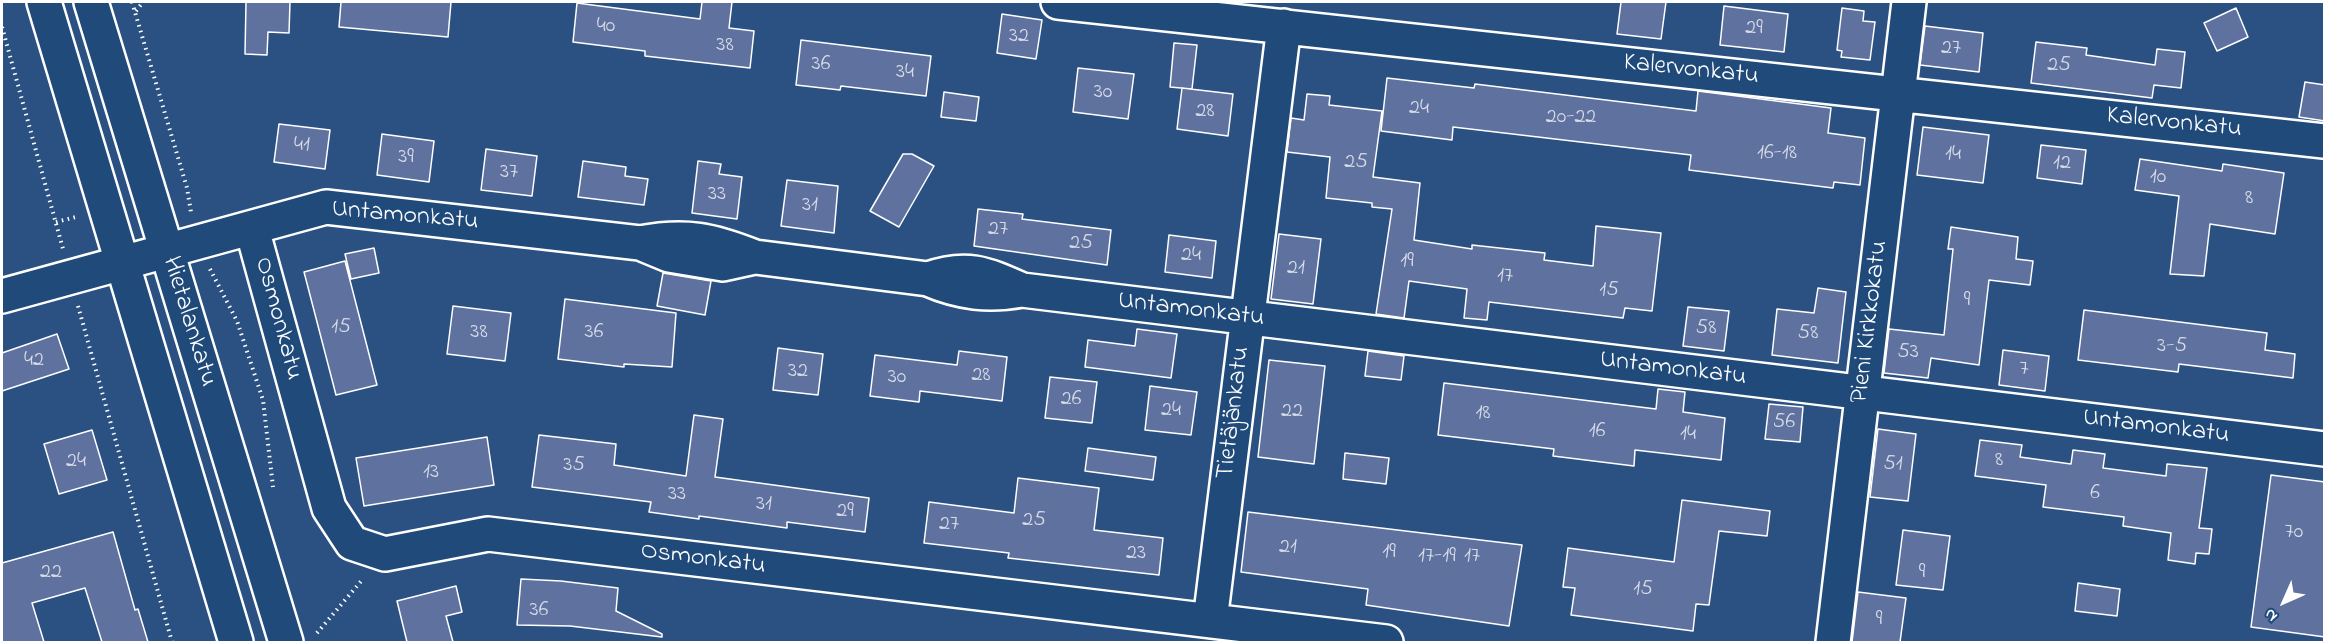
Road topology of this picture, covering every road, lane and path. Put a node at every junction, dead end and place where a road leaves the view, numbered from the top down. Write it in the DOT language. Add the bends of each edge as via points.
graph roads {
  1 [pos="44,2"];
  2 [pos="91,2"];
  3 [pos="132,2"];
  4 [pos="143,2"];
  5 [pos="1058,2"];
  6 [pos="1909,2"];
  7 [pos="135,11"];
  8 [pos="1284,26"];
  9 [pos="2,27"];
  10 [pos="1898,94"];
  11 [pos="2325,141"];
  12 [pos="252,229"];
  13 [pos="181,247"];
  14 [pos="123,264"];
  15 [pos="70,276"];
  16 [pos="2,296"];
  17 [pos="1247,318"];
  18 [pos="1863,393"];
  19 [pos="2325,448"];
  20 [pos="274,493"];
  21 [pos="385,554"];
  22 [pos="1210,621"];
  23 [pos="313,623"];
  24 [pos="316,633"];
  25 [pos="172,642"];
  26 [pos="236,642"];
  27 [pos="286,642"];
  28 [pos="320,642"];
  29 [pos="1386,642"];
  30 [pos="1833,642"];
  1 -- 14 [label="street, Hietalankatu"];
  2 -- 13 [label="street, Hietalankatu"];
  3 -- 7 [label="path"];
  4 -- 7 [label="path"];
  5 -- 8 [label="street, Kalervonkatu"];
  6 -- 10 [label="street, Pieni Kirkkokatu"];
  7 -- 13 [label="path" via="187,189"];
  8 -- 10 [label="street, Kalervonkatu"];
  8 -- 17 [label="street, Tietäjänkatu"];
  9 -- 15 [label="path"];
  10 -- 11 [label="street, Kalervonkatu"];
  10 -- 18 [label="street, Pieni Kirkkokatu"];
  12 -- 13 [label="street, Untamonkatu"];
  12 -- 17 [label="street, Untamonkatu" via="326,207 640,243 669,255 723,264 755,257 928,279 951,289 994,295 1022,290"];
  12 -- 21 [label="street, Osmonkatu" via="329,508 352,543"];
  13 -- 14 [label="street, Untamonkatu"];
  13 -- 20 [label="path" via="237,321 263,400"];
  13 -- 27 [label="street, Hietalankatu"];
  14 -- 15 [label="street, Untamonkatu"];
  14 -- 26 [label="street, Hietalankatu"];
  15 -- 16 [label="street, Untamonkatu"];
  15 -- 25 [label="path"];
  17 -- 18 [label="street, Untamonkatu"];
  17 -- 22 [label="street, Tietäjänkatu"];
  18 -- 19 [label="street, Untamonkatu"];
  18 -- 30 [label="street, Pieni Kirkkokatu"];
  21 -- 22 [label="street, Osmonkatu" via="488,534"];
  21 -- 24 [label="path"];
  22 -- 29 [label="street, Osmonkatu"];
  23 -- 24 [label="path"];
  24 -- 28 [label="path"];
}
